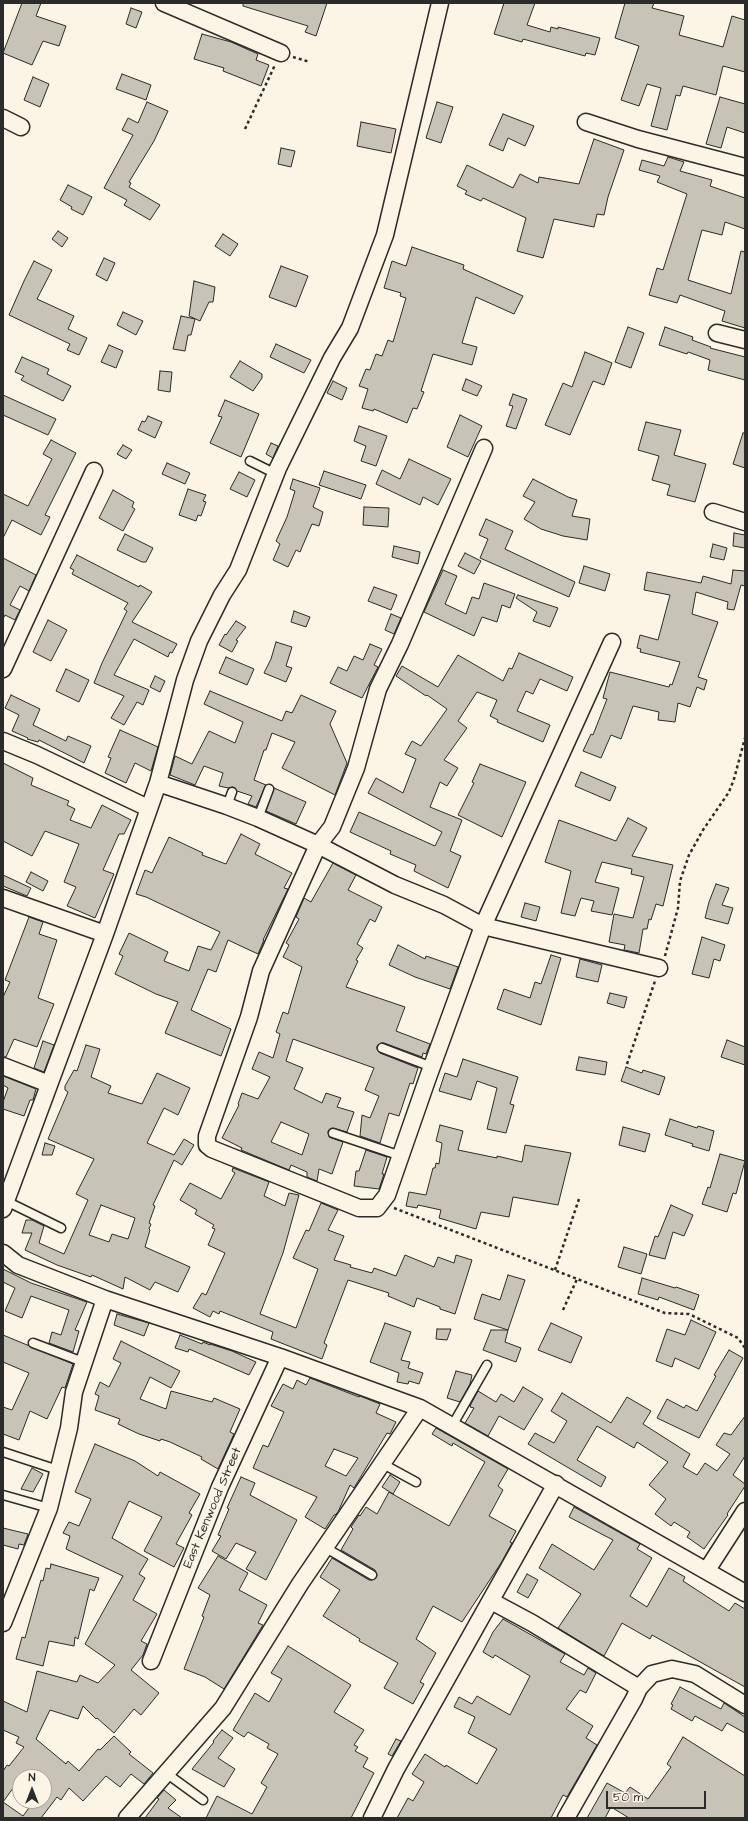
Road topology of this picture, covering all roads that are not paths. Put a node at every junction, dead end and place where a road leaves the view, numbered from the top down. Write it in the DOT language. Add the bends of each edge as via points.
graph roads {
  1 [pos="164,3"];
  2 [pos="440,3"];
  3 [pos="281,53"];
  4 [pos="3,118"];
  5 [pos="586,122"];
  6 [pos="21,127"];
  7 [pos="745,167"];
  8 [pos="718,333"];
  9 [pos="745,340"];
  10 [pos="484,448"];
  11 [pos="250,460"];
  12 [pos="94,471"];
  13 [pos="276,474"];
  14 [pos="713,512"];
  15 [pos="745,522"];
  16 [pos="612,642"];
  17 [pos="3,669"];
  18 [pos="3,741"];
  19 [pos="158,783"];
  20 [pos="269,789"];
  21 [pos="148,808"];
  22 [pos="258,818"];
  23 [pos="318,845"];
  24 [pos="3,898"];
  25 [pos="483,926"];
  26 [pos="105,934"];
  27 [pos="660,968"];
  28 [pos="382,1048"];
  29 [pos="3,1066"];
  30 [pos="432,1067"];
  31 [pos="49,1084"];
  32 [pos="333,1132"];
  33 [pos="401,1156"];
  34 [pos="5,1205"];
  35 [pos="61,1228"];
  36 [pos="3,1253"];
  37 [pos="105,1299"];
  38 [pos="33,1343"];
  39 [pos="280,1357"];
  40 [pos="83,1362"];
  41 [pos="487,1365"];
  42 [pos="420,1408"];
  43 [pos="452,1426"];
  44 [pos="3,1452"];
  45 [pos="383,1464"];
  46 [pos="58,1470"];
  47 [pos="416,1482"];
  48 [pos="556,1484"];
  49 [pos="3,1495"];
  50 [pos="49,1508"];
  51 [pos="745,1510"];
  52 [pos="326,1548"];
  53 [pos="707,1570"];
  54 [pos="372,1575"];
  55 [pos="745,1593"];
  56 [pos="491,1601"];
  57 [pos="3,1623"];
  58 [pos="151,1662"];
  59 [pos="639,1688"];
  60 [pos="745,1705"];
  61 [pos="166,1773"];
  62 [pos="203,1800"];
  63 [pos="127,1818"];
  64 [pos="372,1818"];
  65 [pos="566,1818"];
  1 -- 3 [label="street"];
  2 -- 13 [label="street" via="385,236 350,328 332,358"];
  4 -- 6 [label="street"];
  5 -- 7 [label="street" via="638,139"];
  8 -- 9 [label="street"];
  10 -- 23 [label="street" via="400,644 378,689 356,768 332,827"];
  11 -- 13 [label="lane"];
  12 -- 17 [label="street"];
  13 -- 19 [label="street" via="238,570 199,641 185,680"];
  14 -- 15 [label="street"];
  16 -- 25 [label="street"];
  18 -- 21 [label="street"];
  19 -- 21 [label="street"];
  19 -- 22 [label="street" via="230,799"];
  20 -- 22 [label="lane"];
  21 -- 26 [label="street"];
  22 -- 23 [label="street"];
  23 -- 25 [label="street" via="395,886 444,905"];
  23 -- 33 [label="street" via="261,971 249,1017 207,1136 207,1144 212,1149 359,1208 377,1208 387,1195"];
  24 -- 26 [label="street"];
  25 -- 27 [label="street"];
  25 -- 30 [label="street"];
  26 -- 31 [label="street"];
  28 -- 30 [label="lane"];
  29 -- 31 [label="street"];
  30 -- 33 [label="street"];
  31 -- 34 [label="street"];
  32 -- 33 [label="lane"];
  34 -- 35 [label="lane"];
  36 -- 37 [label="street" via="18,1265"];
  37 -- 39 [label="street"];
  37 -- 40 [label="street"];
  38 -- 40 [label="lane"];
  39 -- 42 [label="street"];
  39 -- 58 [label="street, East Kenwood Street" via="220,1487"];
  40 -- 46 [label="street" via="74,1392 69,1428"];
  41 -- 43 [label="lane"];
  42 -- 43 [label="street"];
  42 -- 45 [label="street"];
  43 -- 48 [label="street"];
  44 -- 46 [label="lane"];
  45 -- 47 [label="lane"];
  45 -- 52 [label="street"];
  46 -- 50 [label="street"];
  48 -- 53 [label="street"];
  48 -- 56 [label="street"];
  49 -- 50 [label="lane"];
  50 -- 57 [label="street"];
  51 -- 53 [label="street"];
  52 -- 54 [label="lane"];
  52 -- 61 [label="street" via="300,1584 223,1708"];
  53 -- 55 [label="street"];
  56 -- 59 [label="street"];
  56 -- 64 [label="street" via="396,1769"];
  59 -- 60 [label="street" via="652,1674 672,1669 695,1674"];
  59 -- 65 [label="street"];
  61 -- 62 [label="lane"];
  61 -- 63 [label="street"];
}
